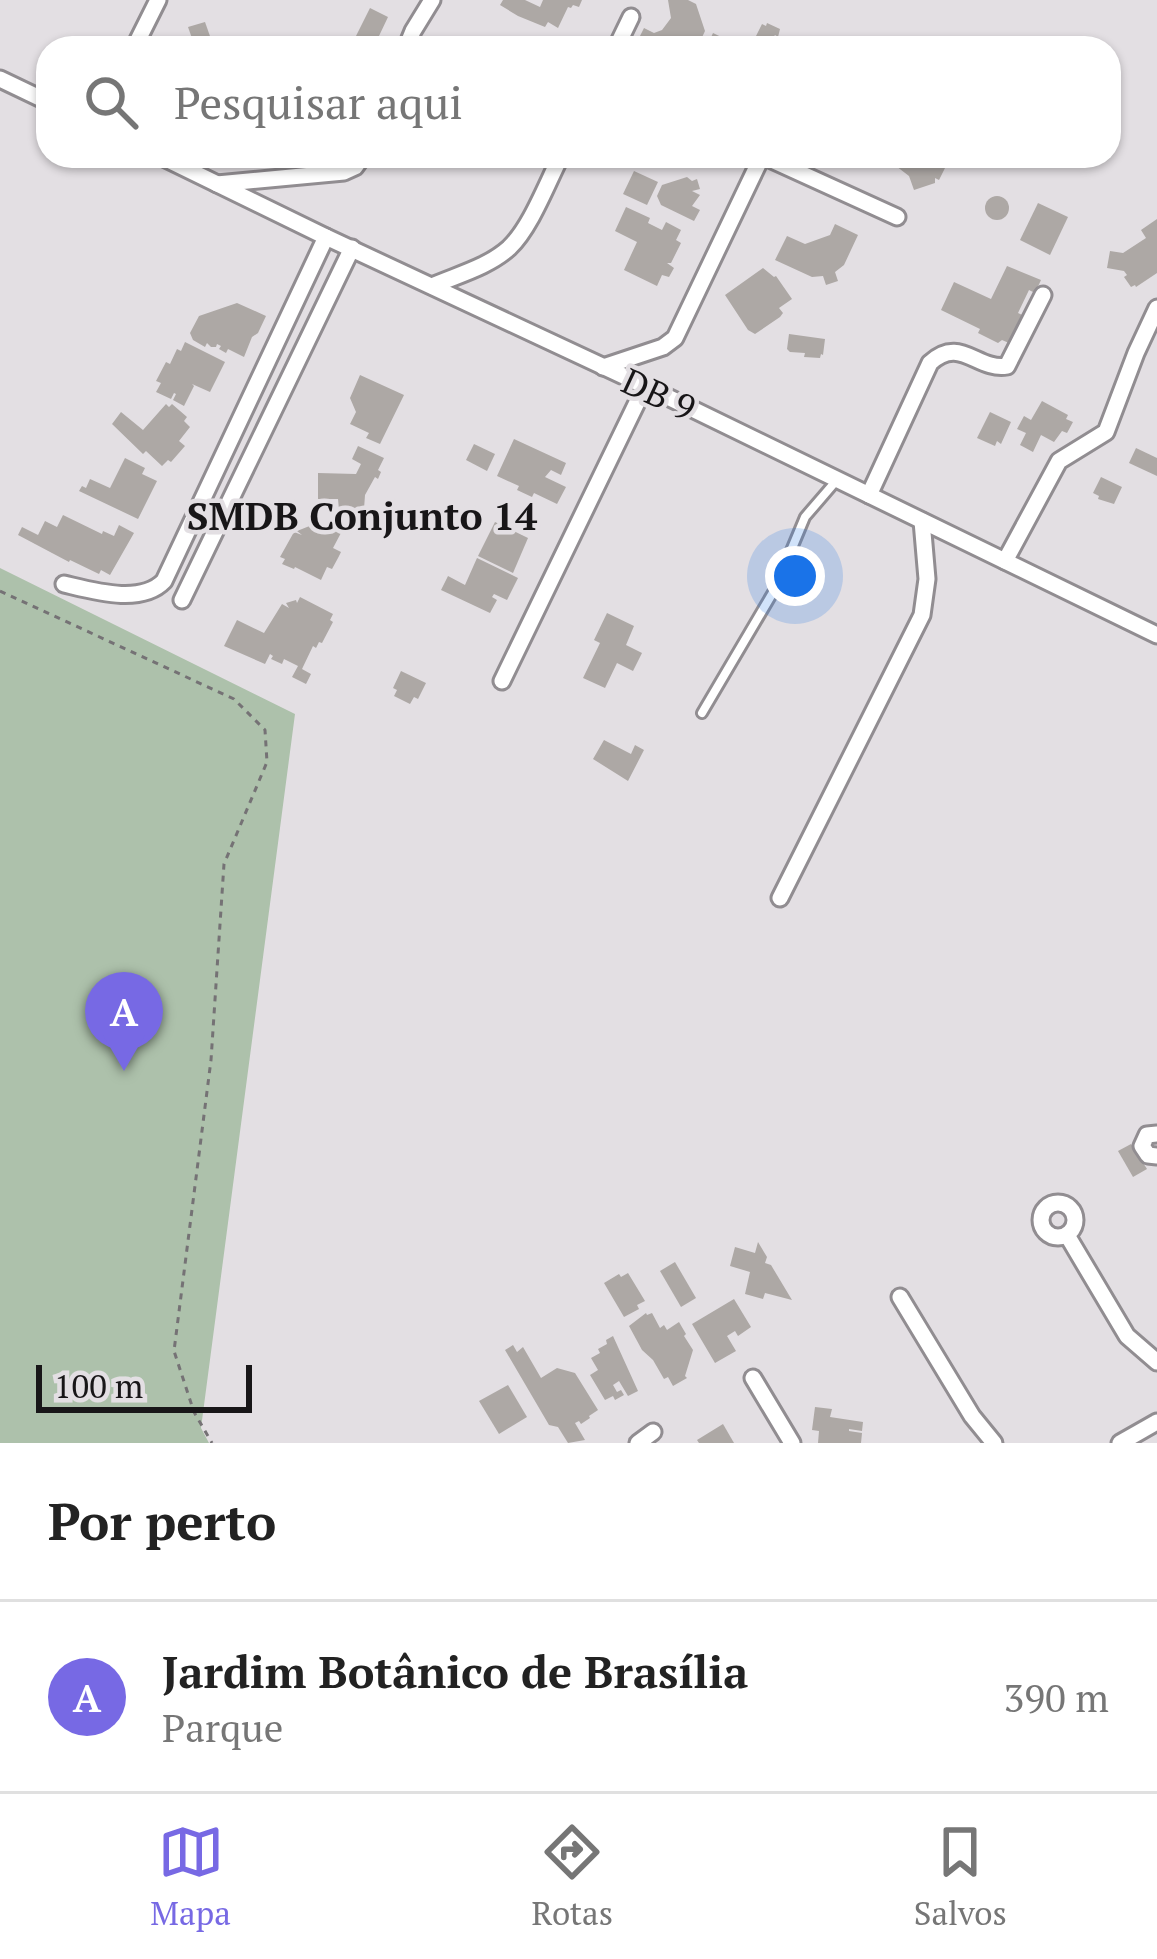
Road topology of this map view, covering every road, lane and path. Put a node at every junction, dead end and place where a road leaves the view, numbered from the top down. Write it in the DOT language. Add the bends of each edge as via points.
graph roads {
  1 [pos="158,0"];
  2 [pos="432,0"];
  3 [pos="632,17"];
  4 [pos="140,36"];
  5 [pos="412,36"];
  6 [pos="622,36"];
  7 [pos="0,79"];
  8 [pos="36,96"];
  9 [pos="184,168"];
  10 [pos="353,168"];
  11 [pos="555,168"];
  12 [pos="757,168"];
  13 [pos="789,168"];
  14 [pos="217,184"];
  15 [pos="897,218"];
  16 [pos="326,237"];
  17 [pos="352,248"];
  18 [pos="432,286"];
  19 [pos="1043,296"];
  20 [pos="1157,308"];
  21 [pos="603,367"];
  22 [pos="645,386"];
  23 [pos="837,479"];
  24 [pos="869,495"];
  25 [pos="922,521"];
  26 [pos="1005,561"];
  27 [pos="64,584"];
  28 [pos="0,591"];
  29 [pos="182,600"];
  30 [pos="1157,635"];
  31 [pos="502,681"];
  32 [pos="702,713"];
  33 [pos="780,898"];
  34 [pos="1156,1133"];
  35 [pos="1157,1156"];
  36 [pos="1066,1235"];
  37 [pos="900,1297"];
  38 [pos="1157,1361"];
  39 [pos="753,1378"];
  40 [pos="1157,1422"];
  41 [pos="653,1432"];
  42 [pos="212,1443"];
  43 [pos="638,1443"];
  44 [pos="792,1443"];
  45 [pos="994,1443"];
  46 [pos="1120,1443"];
  1 -- 4 [label="street"];
  2 -- 5 [label="street"];
  3 -- 6 [label="street"];
  7 -- 8 [label="street"];
  9 -- 14 [label="street, DB 9"];
  10 -- 14 [label="street"];
  11 -- 18 [label="street" via="508,248"];
  12 -- 21 [label="street" via="675,338"];
  13 -- 15 [label="street"];
  14 -- 16 [label="street, DB 9"];
  16 -- 17 [label="street, DB 9"];
  16 -- 27 [label="street" via="159,588 99,592"];
  17 -- 18 [label="street, DB 9"];
  17 -- 29 [label="street"];
  18 -- 21 [label="street, DB 9"];
  19 -- 24 [label="street" via="1006,366 953,351 930,363"];
  20 -- 26 [label="street" via="1106,432 1059,461"];
  21 -- 22 [label="street, DB 9"];
  22 -- 23 [label="street, DB 9"];
  22 -- 31 [label="street"];
  23 -- 24 [label="street, DB 9"];
  23 -- 32 [label="lane" via="805,518"];
  24 -- 25 [label="street, DB 9"];
  25 -- 26 [label="street, DB 9"];
  25 -- 33 [label="street" via="922,615"];
  26 -- 30 [label="street, DB 9"];
  28 -- 42 [label="path" via="234,699 265,730 267,762 224,864 211,1060 174,1351"];
  34 -- 35 [label="street" via="1142,1146"];
  36 -- 38 [label="street" via="1127,1336"];
  37 -- 45 [label="street"];
  39 -- 44 [label="street"];
  40 -- 46 [label="street"];
  41 -- 43 [label="street"];
}
